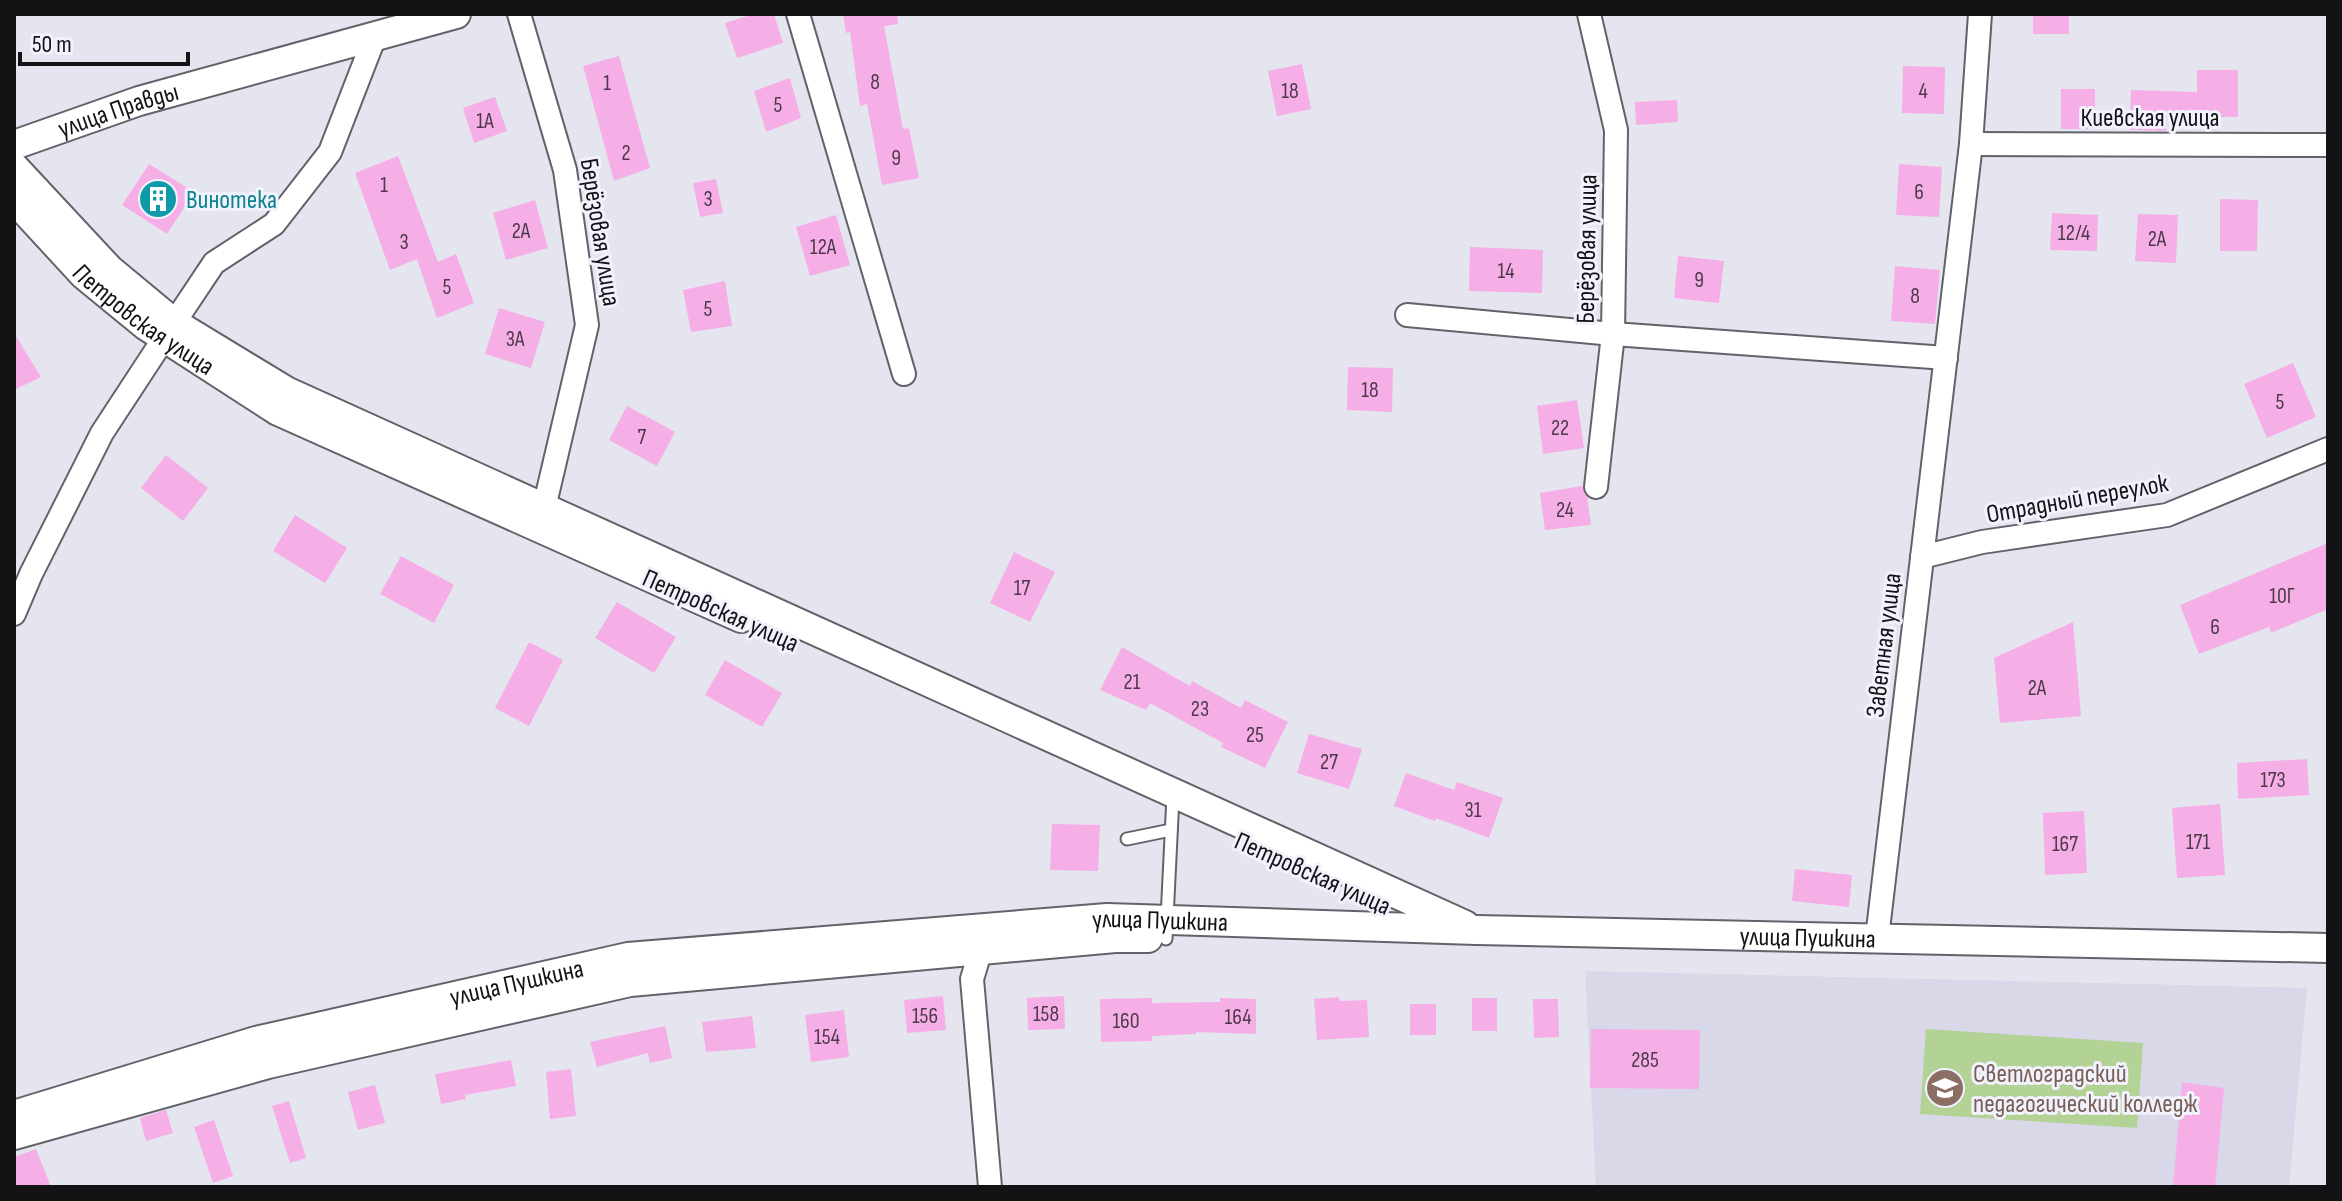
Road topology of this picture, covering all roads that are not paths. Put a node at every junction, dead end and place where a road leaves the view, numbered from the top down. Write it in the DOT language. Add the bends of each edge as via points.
graph roads {
  1 [pos="456,14"];
  2 [pos="519,14"];
  3 [pos="798,14"];
  4 [pos="1589,14"];
  5 [pos="1980,14"];
  6 [pos="375,36"];
  7 [pos="1971,144"];
  8 [pos="14,145"];
  9 [pos="2328,145"];
  10 [pos="14,167"];
  11 [pos="14,199"];
  12 [pos="1407,315"];
  13 [pos="169,330"];
  14 [pos="1613,334"];
  15 [pos="1946,358"];
  16 [pos="904,374"];
  17 [pos="2328,449"];
  18 [pos="1596,487"];
  19 [pos="544,508"];
  20 [pos="1922,557"];
  21 [pos="22,575"];
  22 [pos="14,614"];
  23 [pos="1172,811"];
  24 [pos="1127,839"];
  25 [pos="1434,928"];
  26 [pos="1166,930"];
  27 [pos="984,938"];
  28 [pos="1877,938"];
  29 [pos="1476,939"];
  30 [pos="2328,948"];
  31 [pos="2328,965"];
  32 [pos="14,1115"];
  33 [pos="14,1135"];
  34 [pos="990,1187"];
  1 -- 6 [label="street, улица Правды"];
  2 -- 19 [label="street, Берёзовая улица" via="565,170 587,325"];
  3 -- 16 [label="street"];
  4 -- 14 [label="street, Берёзовая улица" via="1616,130"];
  5 -- 7 [label="street, Заветная улица"];
  6 -- 8 [label="street, улица Правды" via="139,101"];
  6 -- 13 [label="street" via="330,152 274,224 214,263"];
  7 -- 9 [label="street, Киевская улица"];
  7 -- 15 [label="street, Заветная улица"];
  10 -- 13 [label="street"];
  11 -- 13 [label="street, Петровская улица" via="84,275"];
  12 -- 14 [label="street"];
  13 -- 19 [label="street" via="286,391"];
  13 -- 21 [label="street" via="102,433"];
  13 -- 23 [label="street, Петровская улица" via="278,411"];
  14 -- 15 [label="street"];
  14 -- 18 [label="street, Берёзовая улица"];
  15 -- 20 [label="street, Заветная улица"];
  17 -- 20 [label="street, Отрадный переулок" via="2167,515 1982,542"];
  19 -- 23 [label="street"];
  20 -- 28 [label="street, Заветная улица"];
  21 -- 22 [label="street"];
  23 -- 24 [label="lane"];
  23 -- 25 [label="street, Петровская улица"];
  23 -- 26 [label="lane"];
  23 -- 29 [label="street"];
  25 -- 26 [label="street, улица Пушкина"];
  25 -- 29 [label="street, улица Пушкина"];
  26 -- 27 [label="street, улица Пушкина" via="1107,918"];
  26 -- 29 [label="street, улица Пушкина"];
  27 -- 32 [label="street, улица Пушкина" via="628,957 256,1041"];
  27 -- 33 [label="street, улица Пушкина" via="630,982 268,1064"];
  27 -- 34 [label="street" via="972,979"];
  28 -- 29 [label="street, улица Пушкина"];
  28 -- 30 [label="street, улица Пушкина"];
  29 -- 31 [label="street"];
}
